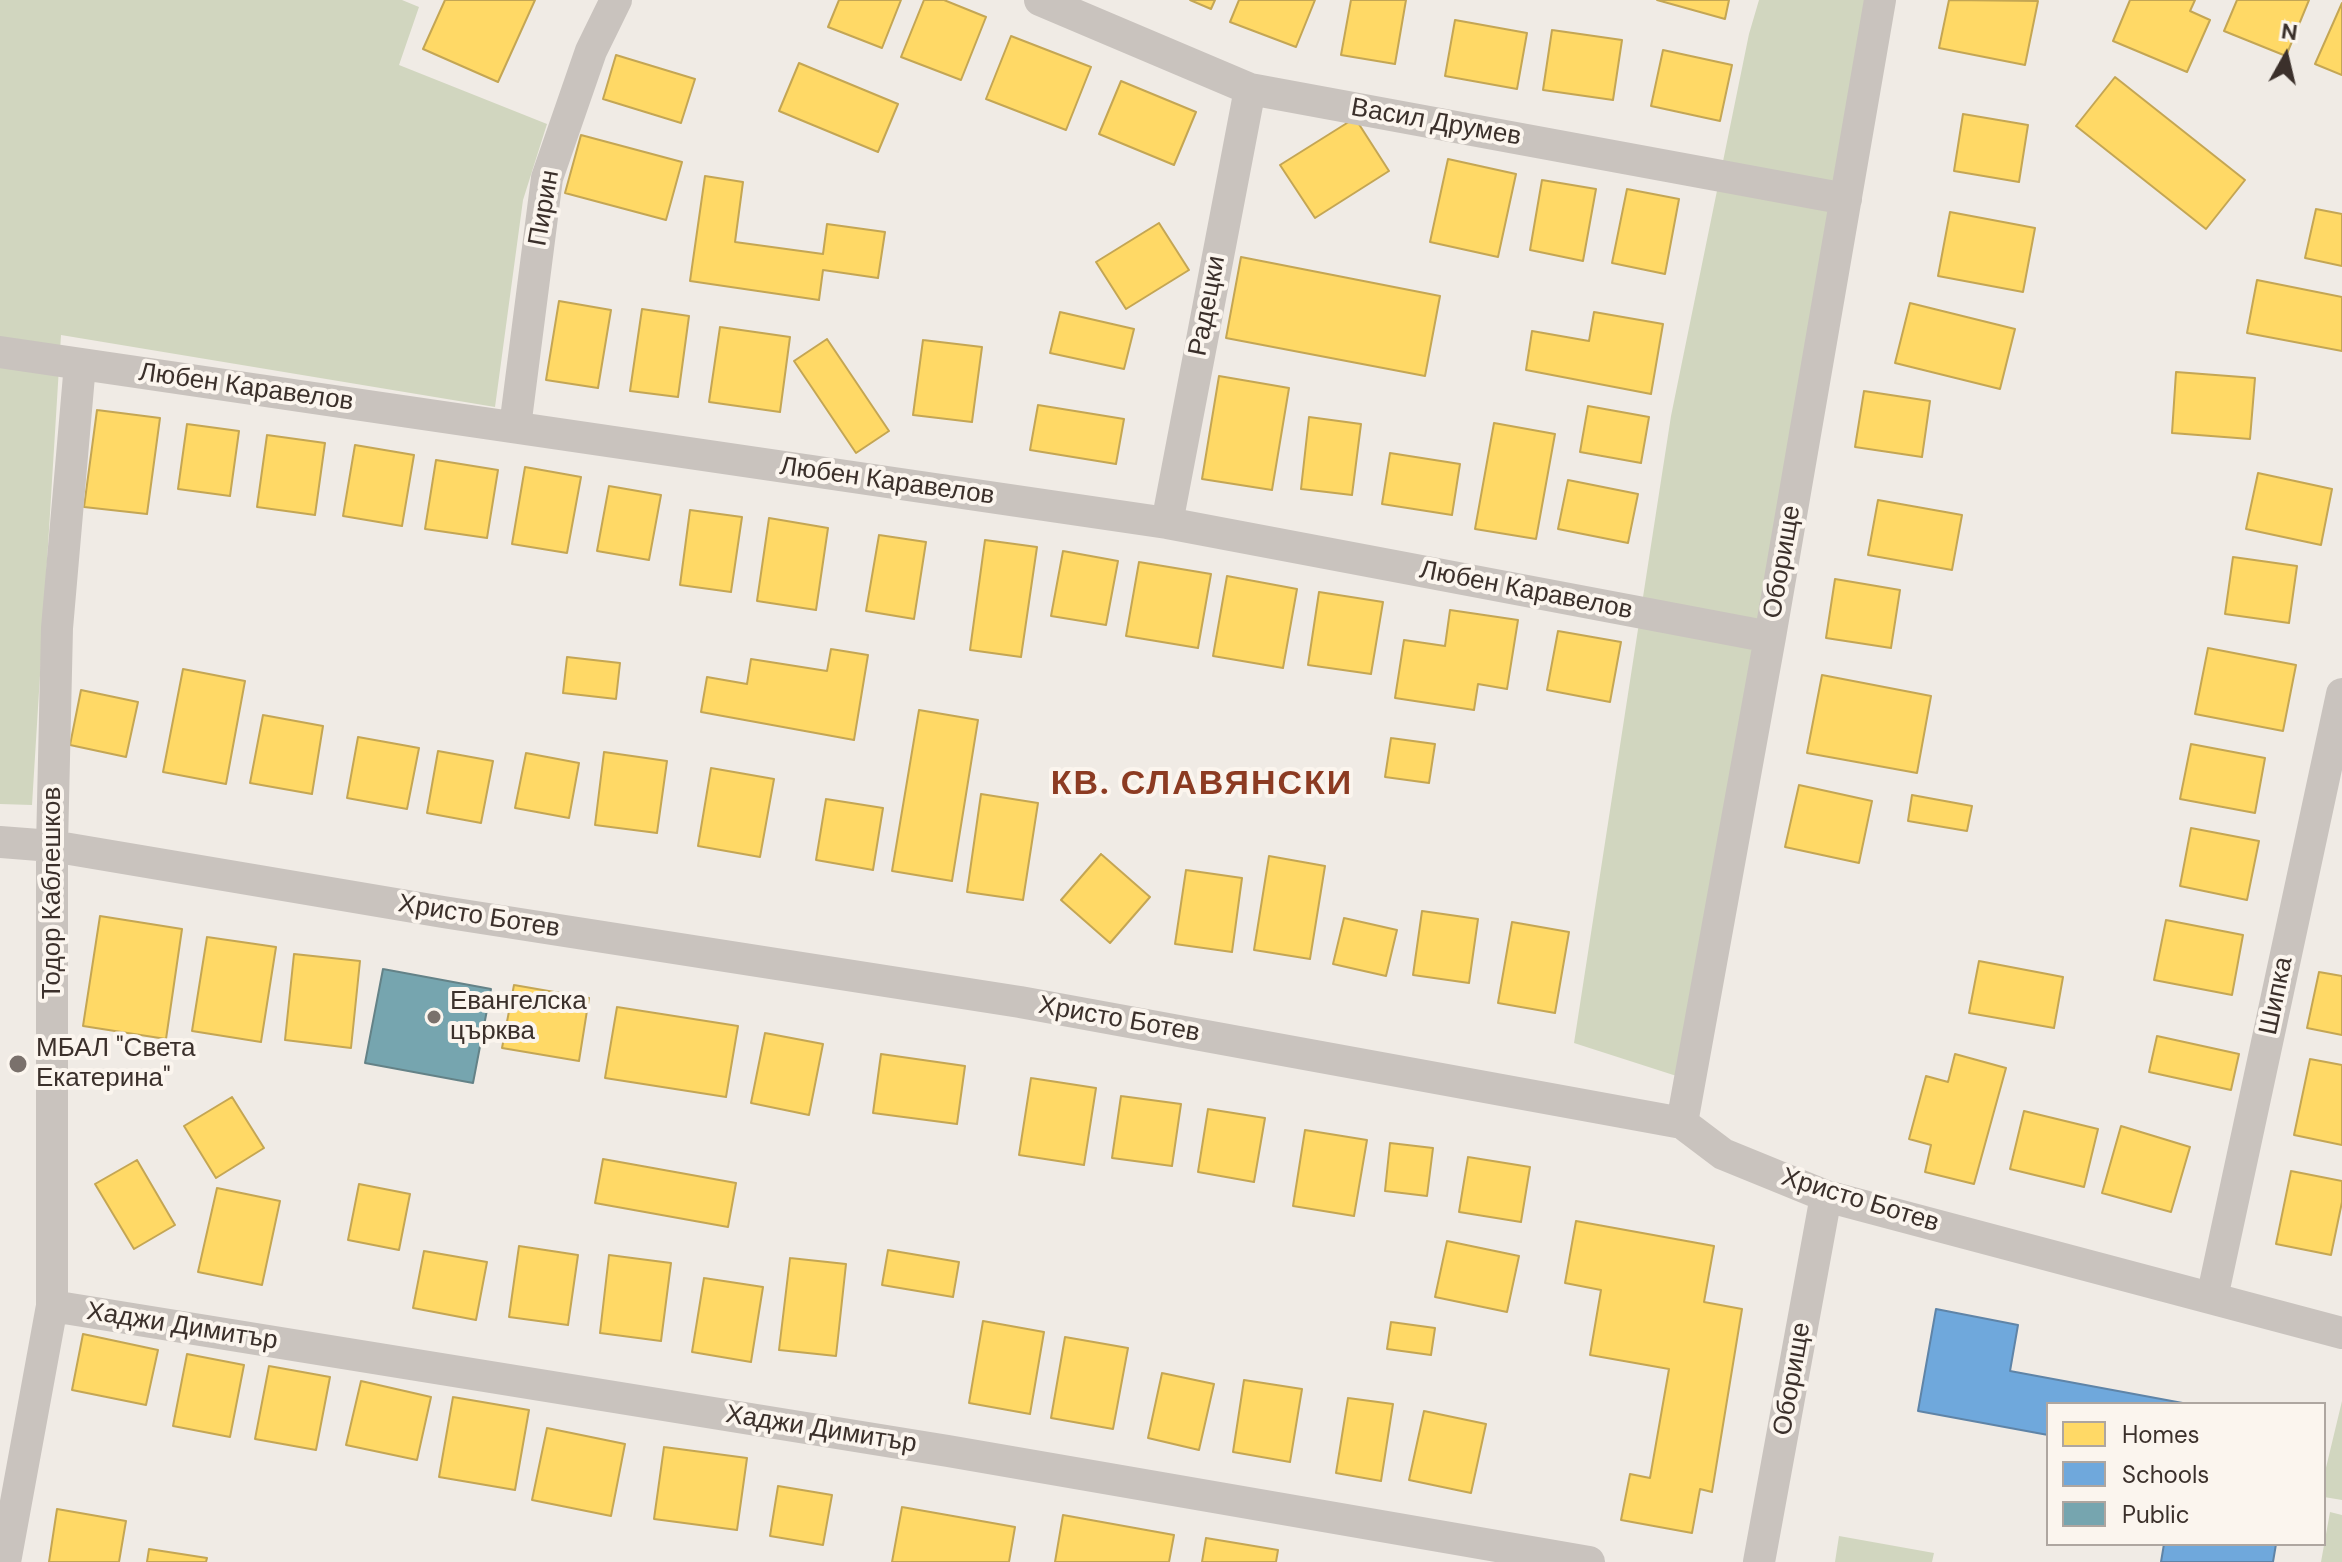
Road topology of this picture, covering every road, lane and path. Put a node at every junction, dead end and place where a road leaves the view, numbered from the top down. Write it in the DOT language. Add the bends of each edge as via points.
graph roads {
  1 [pos="616,0"];
  2 [pos="1040,0"];
  3 [pos="1880,0"];
  4 [pos="1250,89"];
  5 [pos="1846,199"];
  6 [pos="0,352"];
  7 [pos="80,364"];
  8 [pos="515,427"];
  9 [pos="1167,523"];
  10 [pos="1770,637"];
  11 [pos="2342,694"];
  12 [pos="0,842"];
  13 [pos="52,846"];
  14 [pos="1682,1123"];
  15 [pos="1826,1196"];
  16 [pos="2212,1298"];
  17 [pos="52,1306"];
  18 [pos="2342,1333"];
  19 [pos="5,1562"];
  20 [pos="1589,1562"];
  21 [pos="1759,1562"];
  1 -- 8 [label="street, Пирин" via="591,51 547,178"];
  2 -- 4 [label="street, Васил Друмев"];
  3 -- 5 [label="street, Оборище"];
  4 -- 5 [label="street, Васил Друмев"];
  4 -- 9 [label="street, Радецки"];
  5 -- 10 [label="street, Оборище"];
  6 -- 7 [label="street, Любен Каравелов"];
  7 -- 8 [label="street, Любен Каравелов"];
  7 -- 13 [label="street, Тодор Каблешков" via="57,628"];
  8 -- 9 [label="street, Любен Каравелов"];
  9 -- 10 [label="street, Любен Каравелов"];
  10 -- 14 [label="street, Оборище"];
  11 -- 16 [label="street, Шипка"];
  12 -- 13 [label="street, Христо Ботев"];
  13 -- 14 [label="street, Христо Ботев" via="1020,1002"];
  13 -- 17 [label="street, Тодор Каблешков"];
  14 -- 15 [label="street, Христо Ботев" via="1723,1154"];
  15 -- 16 [label="street, Христо Ботев"];
  15 -- 21 [label="street, Оборище"];
  16 -- 18 [label="street, Христо Ботев"];
  17 -- 19 [label="street, Тодор Каблешков"];
  17 -- 20 [label="street, Хаджи Димитър" via="948,1451"];
}
